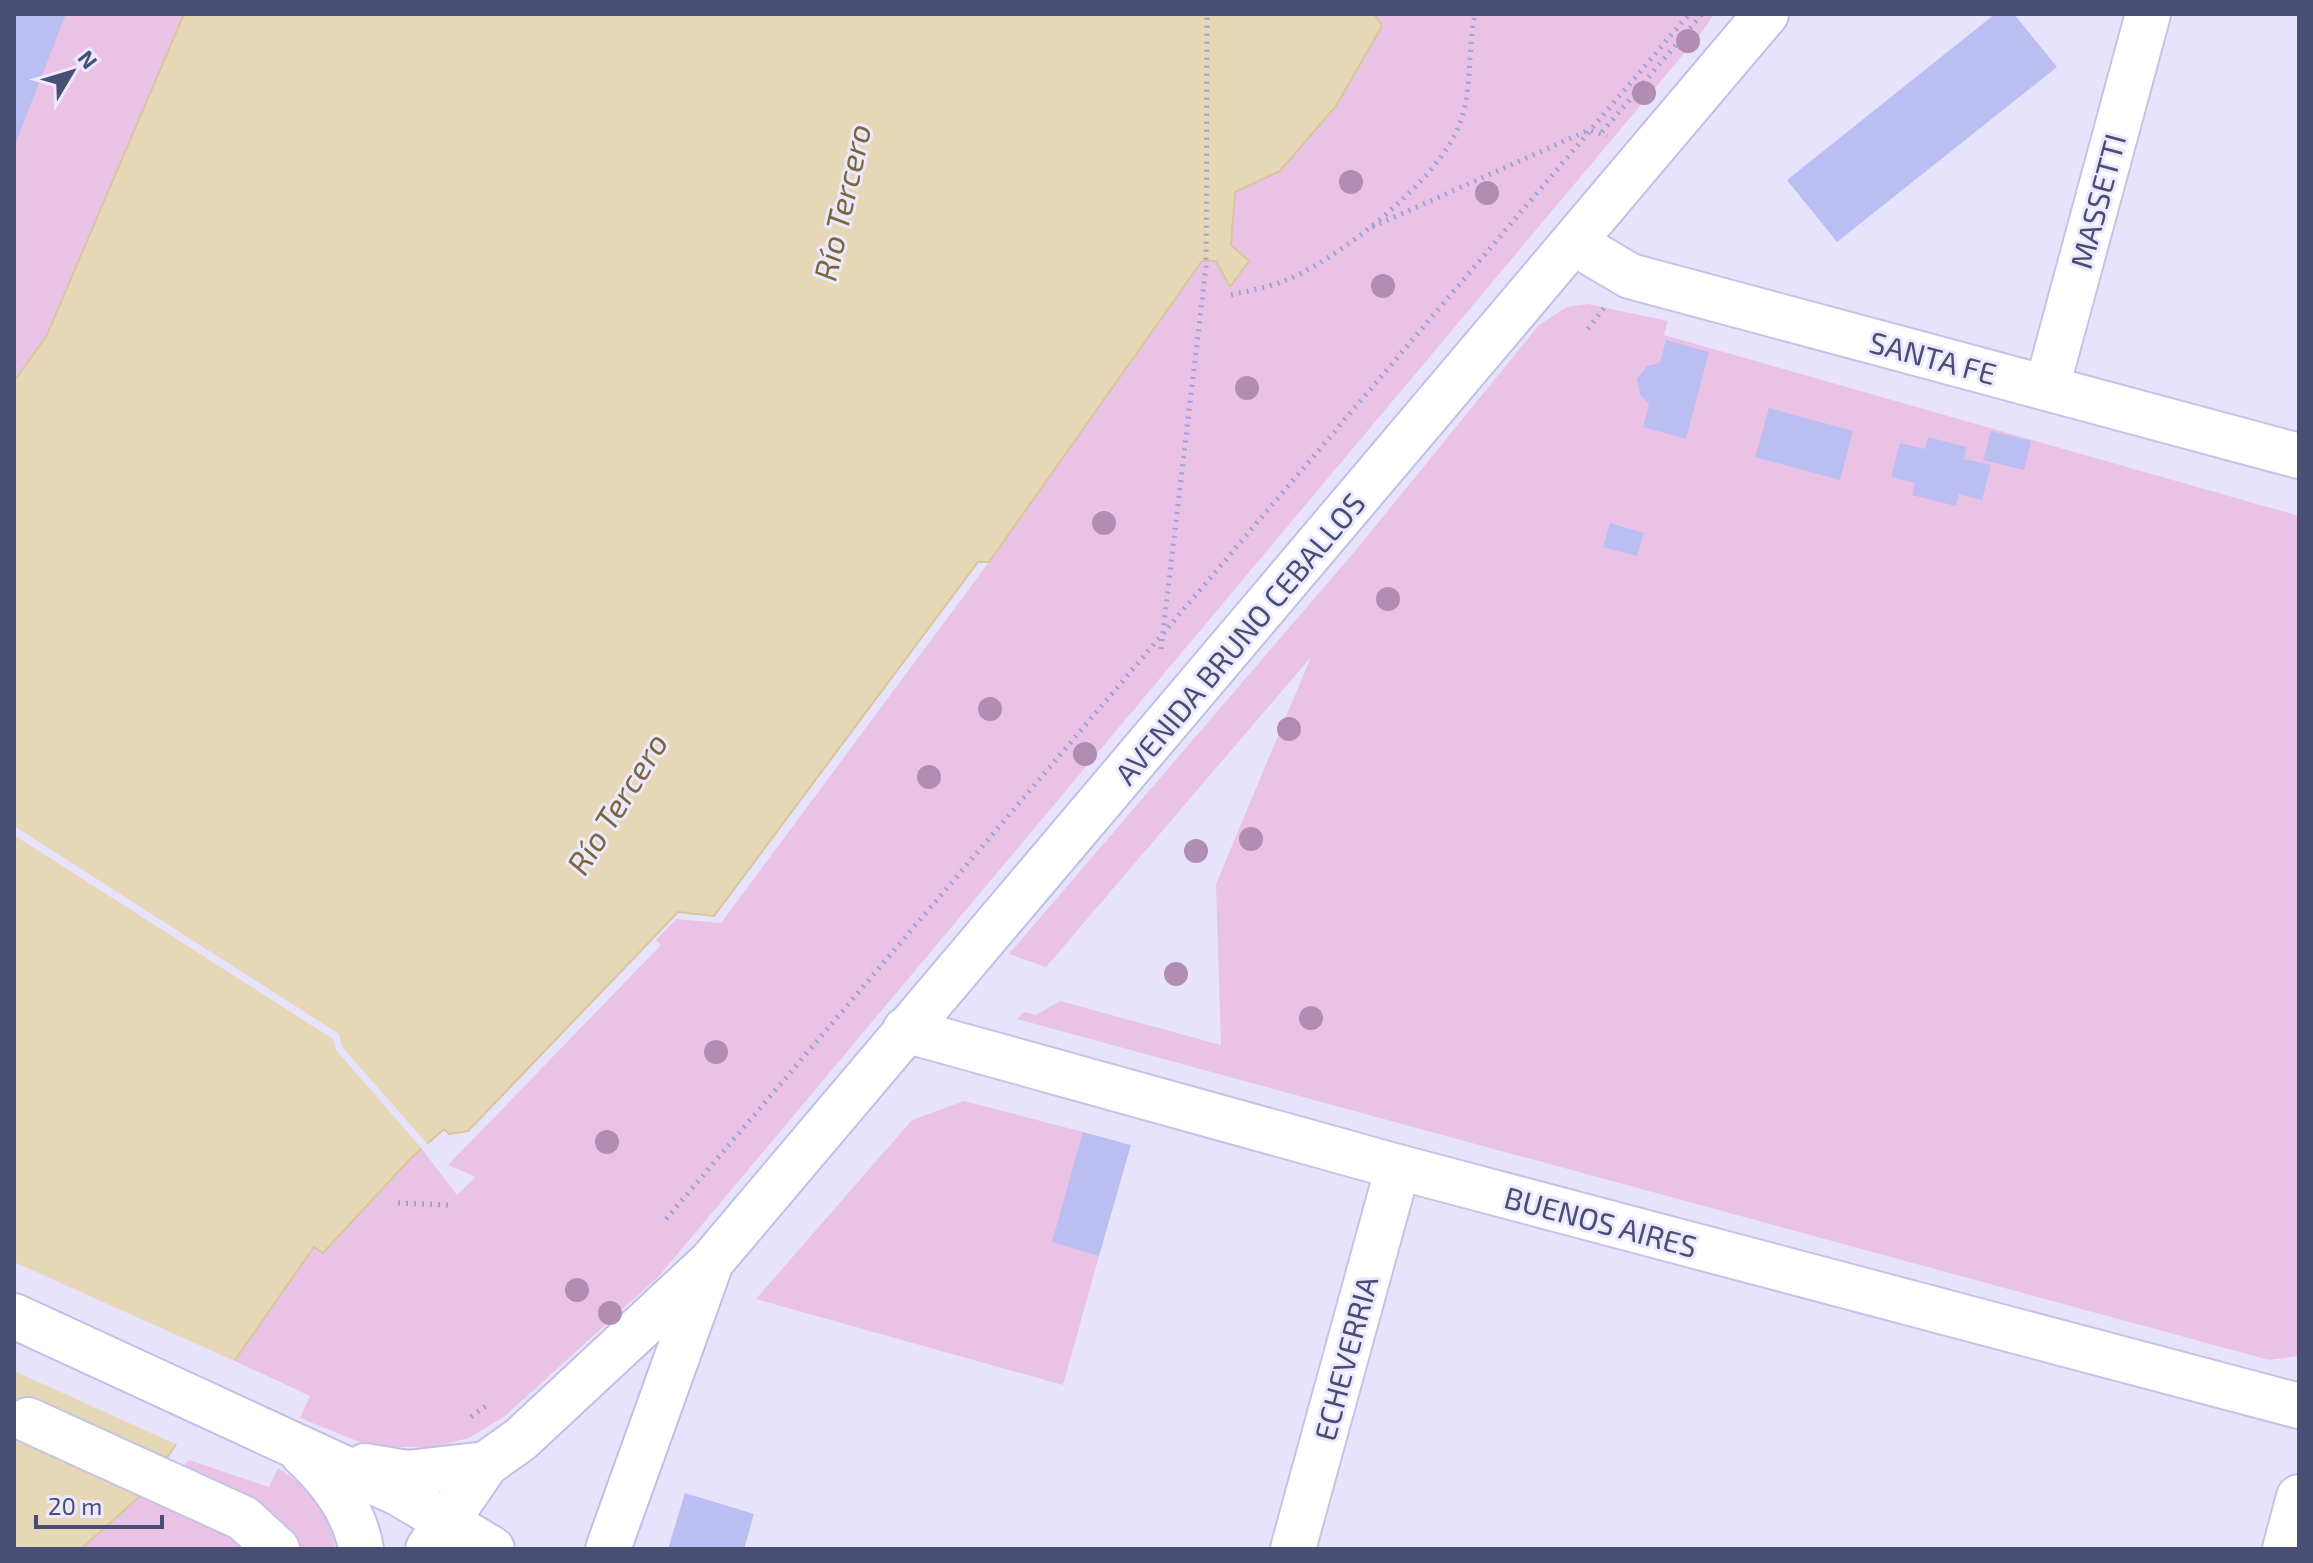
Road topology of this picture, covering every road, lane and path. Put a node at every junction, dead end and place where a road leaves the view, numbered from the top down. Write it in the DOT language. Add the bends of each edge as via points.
graph roads {
  1 [pos="1207,14"];
  2 [pos="1475,14"];
  3 [pos="1689,14"];
  4 [pos="1702,14"];
  5 [pos="1766,14"];
  6 [pos="2148,14"];
  7 [pos="1589,130"];
  8 [pos="1367,229"];
  9 [pos="1574,243"];
  10 [pos="1231,295"];
  11 [pos="2047,387"];
  12 [pos="2299,456"];
  13 [pos="1163,632"];
  14 [pos="1161,649"];
  15 [pos="905,1030"];
  16 [pos="1398,1167"];
  17 [pos="398,1203"];
  18 [pos="449,1205"];
  19 [pos="666,1219"];
  20 [pos="711,1262"];
  21 [pos="14,1316"];
  22 [pos="2299,1406"];
  23 [pos="28,1420"];
  24 [pos="286,1439"];
  25 [pos="486,1464"];
  26 [pos="2299,1497"];
  27 [pos="438,1534"];
  28 [pos="277,1549"];
  29 [pos="361,1549"];
  30 [pos="492,1549"];
  31 [pos="608,1549"];
  32 [pos="1293,1549"];
  33 [pos="2285,1549"];
  1 -- 13 [label="path" via="1206,267"];
  2 -- 8 [label="path" via="1470,91 1459,127 1427,175"];
  3 -- 7 [label="path"];
  4 -- 7 [label="path" via="1602,132"];
  5 -- 9 [label="street, AVENIDA BRUNO CEBALLOS"];
  6 -- 11 [label="street, MASSETTI"];
  7 -- 8 [label="path"];
  7 -- 13 [label="path"];
  8 -- 10 [label="path" via="1302,272"];
  9 -- 11 [label="street, SANTA FE" via="1630,276"];
  9 -- 15 [label="street, AVENIDA BRUNO CEBALLOS"];
  11 -- 12 [label="street, SANTA FE"];
  13 -- 14 [label="path"];
  13 -- 19 [label="path"];
  15 -- 16 [label="street, BUENOS AIRES"];
  15 -- 20 [label="street, AVENIDA BRUNO CEBALLOS"];
  16 -- 22 [label="street, BUENOS AIRES"];
  16 -- 32 [label="street, ECHEVERRIA"];
  17 -- 18 [label="path"];
  20 -- 25 [label="street, AVENIDA BRUNO CEBALLOS" via="521,1439"];
  20 -- 31 [label="street, AVENIDA BRUNO CEBALLOS"];
  21 -- 24 [label="street"];
  23 -- 28 [label="street" via="243,1518"];
  24 -- 25 [label="street" via="374,1469 407,1473"];
  24 -- 27 [label="street"];
  24 -- 29 [label="street" via="330,1482"];
  25 -- 27 [label="street, AVENIDA BRUNO CEBALLOS"];
  26 -- 33 [label="street"];
  27 -- 30 [label="street"];
}
